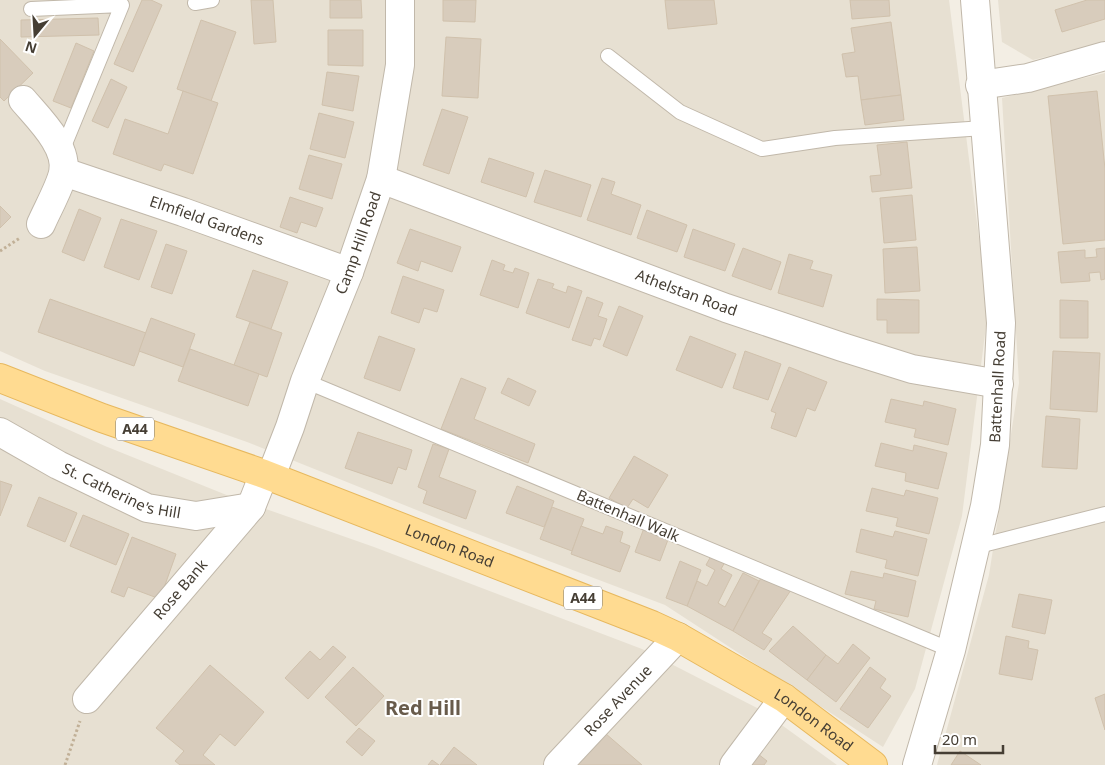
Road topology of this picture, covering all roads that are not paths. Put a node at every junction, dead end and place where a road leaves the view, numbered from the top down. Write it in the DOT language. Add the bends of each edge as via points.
graph roads {
  1 [pos="212,0"];
  2 [pos="400,0"];
  3 [pos="975,0"];
  4 [pos="194,3"];
  5 [pos="30,9"];
  6 [pos="608,56"];
  7 [pos="1105,56"];
  8 [pos="980,84"];
  9 [pos="23,100"];
  10 [pos="984,128"];
  11 [pos="62,162"];
  12 [pos="381,179"];
  13 [pos="42,224"];
  14 [pos="349,272"];
  15 [pos="0,378"];
  16 [pos="305,381"];
  17 [pos="998,384"];
  18 [pos="0,432"];
  19 [pos="268,475"];
  20 [pos="251,507"];
  21 [pos="1105,514"];
  22 [pos="975,547"];
  23 [pos="678,637"];
  24 [pos="951,650"];
  25 [pos="784,698"];
  26 [pos="87,699"];
  27 [pos="558,765"];
  28 [pos="734,765"];
  29 [pos="873,765"];
  30 [pos="917,765"];
  1 -- 4 [label="lane"];
  2 -- 12 [label="street, Camp Hill Road" via="400,65"];
  3 -- 8 [label="street, Battenhall Road"];
  5 -- 11 [label="lane" via="122,5"];
  6 -- 10 [label="lane" via="680,112 762,149 835,138"];
  7 -- 8 [label="street" via="1028,78"];
  8 -- 10 [label="street, Battenhall Road"];
  9 -- 11 [label="street" via="52,134"];
  10 -- 17 [label="street, Battenhall Road" via="1001,323"];
  11 -- 13 [label="street"];
  11 -- 14 [label="street, Elmfield Gardens" via="183,212"];
  12 -- 14 [label="street, Camp Hill Road"];
  12 -- 17 [label="street, Athelstan Road" via="726,308 842,347 912,369"];
  14 -- 16 [label="street, Camp Hill Road"];
  15 -- 19 [label="main road, London Road / A44" via="102,418"];
  16 -- 19 [label="street, Camp Hill Road" via="290,427"];
  16 -- 24 [label="lane, Battenhall Walk"];
  17 -- 22 [label="street, Battenhall Road" via="995,445"];
  18 -- 20 [label="street, St. Catherine's Hill" via="146,508 196,516"];
  19 -- 20 [label="street, Rose Bank"];
  19 -- 23 [label="main road, London Road / A44"];
  20 -- 26 [label="street, Rose Bank"];
  21 -- 22 [label="lane"];
  22 -- 24 [label="street, Battenhall Road"];
  23 -- 25 [label="main road, London Road / A44"];
  23 -- 27 [label="street, Rose Avenue"];
  24 -- 30 [label="street, Battenhall Road"];
  25 -- 28 [label="street"];
  25 -- 29 [label="main road, London Road / A44"];
}
